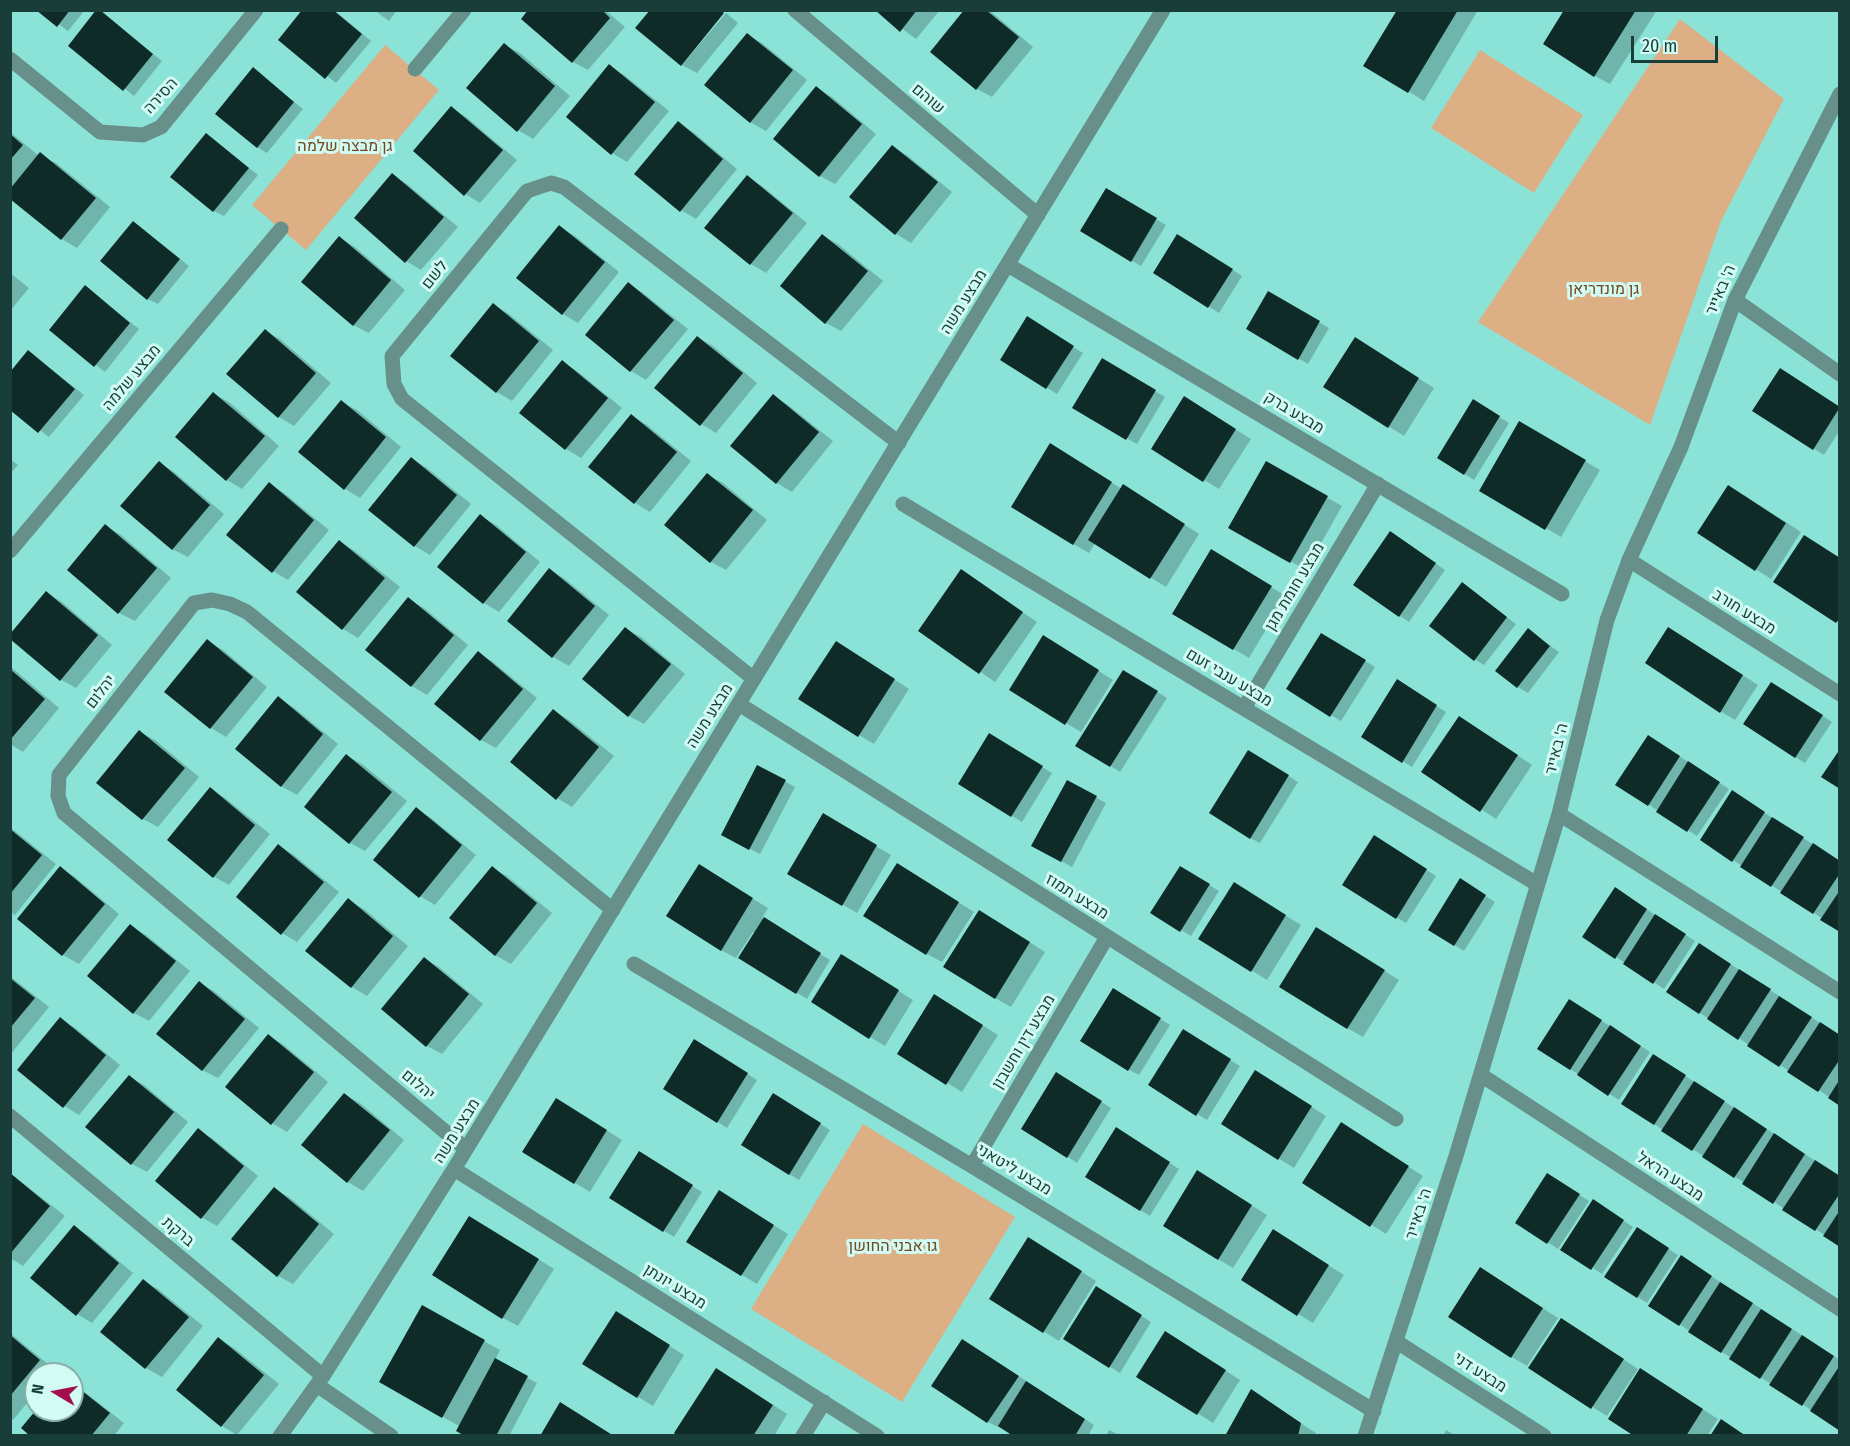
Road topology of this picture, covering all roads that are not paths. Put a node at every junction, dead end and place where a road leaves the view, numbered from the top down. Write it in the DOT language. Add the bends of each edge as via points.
graph roads {
  1 [pos="256,10"];
  2 [pos="464,10"];
  3 [pos="795,10"];
  4 [pos="1163,10"];
  5 [pos="10,59"];
  6 [pos="415,69"];
  7 [pos="1839,94"];
  8 [pos="1038,215"];
  9 [pos="281,229"];
  10 [pos="1008,265"];
  11 [pos="1735,300"];
  12 [pos="1839,374"];
  13 [pos="899,443"];
  14 [pos="1378,484"];
  15 [pos="903,504"];
  16 [pos="10,550"];
  17 [pos="1629,560"];
  18 [pos="1562,594"];
  19 [pos="754,679"];
  20 [pos="1839,694"];
  21 [pos="739,704"];
  22 [pos="1244,708"];
  23 [pos="1559,814"];
  24 [pos="1537,884"];
  25 [pos="613,910"];
  26 [pos="1107,937"];
  27 [pos="634,964"];
  28 [pos="1839,992"];
  29 [pos="1481,1075"];
  30 [pos="10,1116"];
  31 [pos="1396,1119"];
  32 [pos="466,1149"];
  33 [pos="972,1166"];
  34 [pos="454,1169"];
  35 [pos="1839,1309"];
  36 [pos="1397,1342"];
  37 [pos="320,1380"];
  38 [pos="824,1402"];
  39 [pos="1374,1411"];
  40 [pos="280,1436"];
  41 [pos="391,1436"];
  42 [pos="803,1436"];
  43 [pos="877,1436"];
  44 [pos="1365,1436"];
  45 [pos="1544,1436"];
  1 -- 5 [label="street, הסירה" via="161,127 143,135 100,132"];
  2 -- 6 [label="street"];
  3 -- 8 [label="street, שוהם"];
  4 -- 8 [label="street, מבצע משה"];
  7 -- 11 [label="street, ה' באייר"];
  8 -- 10 [label="street, מבצע משה"];
  9 -- 16 [label="street, מבצע שלמה"];
  10 -- 13 [label="street, מבצע משה"];
  10 -- 14 [label="street, מבצע ברק"];
  11 -- 12 [label="street"];
  11 -- 17 [label="street, ה' באייר" via="1681,447"];
  13 -- 19 [label="street, מבצע משה"];
  13 -- 19 [label="street, לשם" via="564,187 551,183 527,191 392,356 394,384 402,399"];
  14 -- 18 [label="street, מבצע ברק"];
  14 -- 22 [label="street, מבצע חומת מגן"];
  15 -- 22 [label="street, מבצע ענבי זעם"];
  17 -- 20 [label="street, מבצע חורב"];
  17 -- 23 [label="street, ה' באייר" via="1608,620"];
  19 -- 21 [label="street, מבצע משה"];
  21 -- 25 [label="street, מבצע משה"];
  21 -- 26 [label="street, מבצע תמוז"];
  22 -- 24 [label="street, מבצע ענבי זעם"];
  23 -- 24 [label="street, ה' באייר"];
  23 -- 28 [label="street"];
  24 -- 29 [label="street, ה' באייר"];
  25 -- 32 [label="street, מבצע משה"];
  25 -- 32 [label="street, יהלום" via="247,612 230,604 212,600 194,603 59,775 58,796 64,813"];
  26 -- 31 [label="street, מבצע תמוז"];
  26 -- 33 [label="street, מבצע דין וחשבון"];
  27 -- 33 [label="street, מבצע ליטאני"];
  29 -- 35 [label="street, מבצע הראל"];
  29 -- 36 [label="street, ה' באייר"];
  30 -- 37 [label="street, ברקת"];
  32 -- 34 [label="street, מבצע משה"];
  33 -- 39 [label="street, מבצע ליטאני"];
  34 -- 37 [label="street, מבצע משה"];
  34 -- 38 [label="street, מבצע יונתן"];
  36 -- 39 [label="street, ה' באייר"];
  36 -- 45 [label="street, מבצע דני"];
  37 -- 40 [label="street, מבצע משה"];
  37 -- 41 [label="street, ברקת"];
  38 -- 42 [label="street"];
  38 -- 43 [label="street, מבצע יונתן"];
  39 -- 44 [label="street, ה' באייר"];
}
